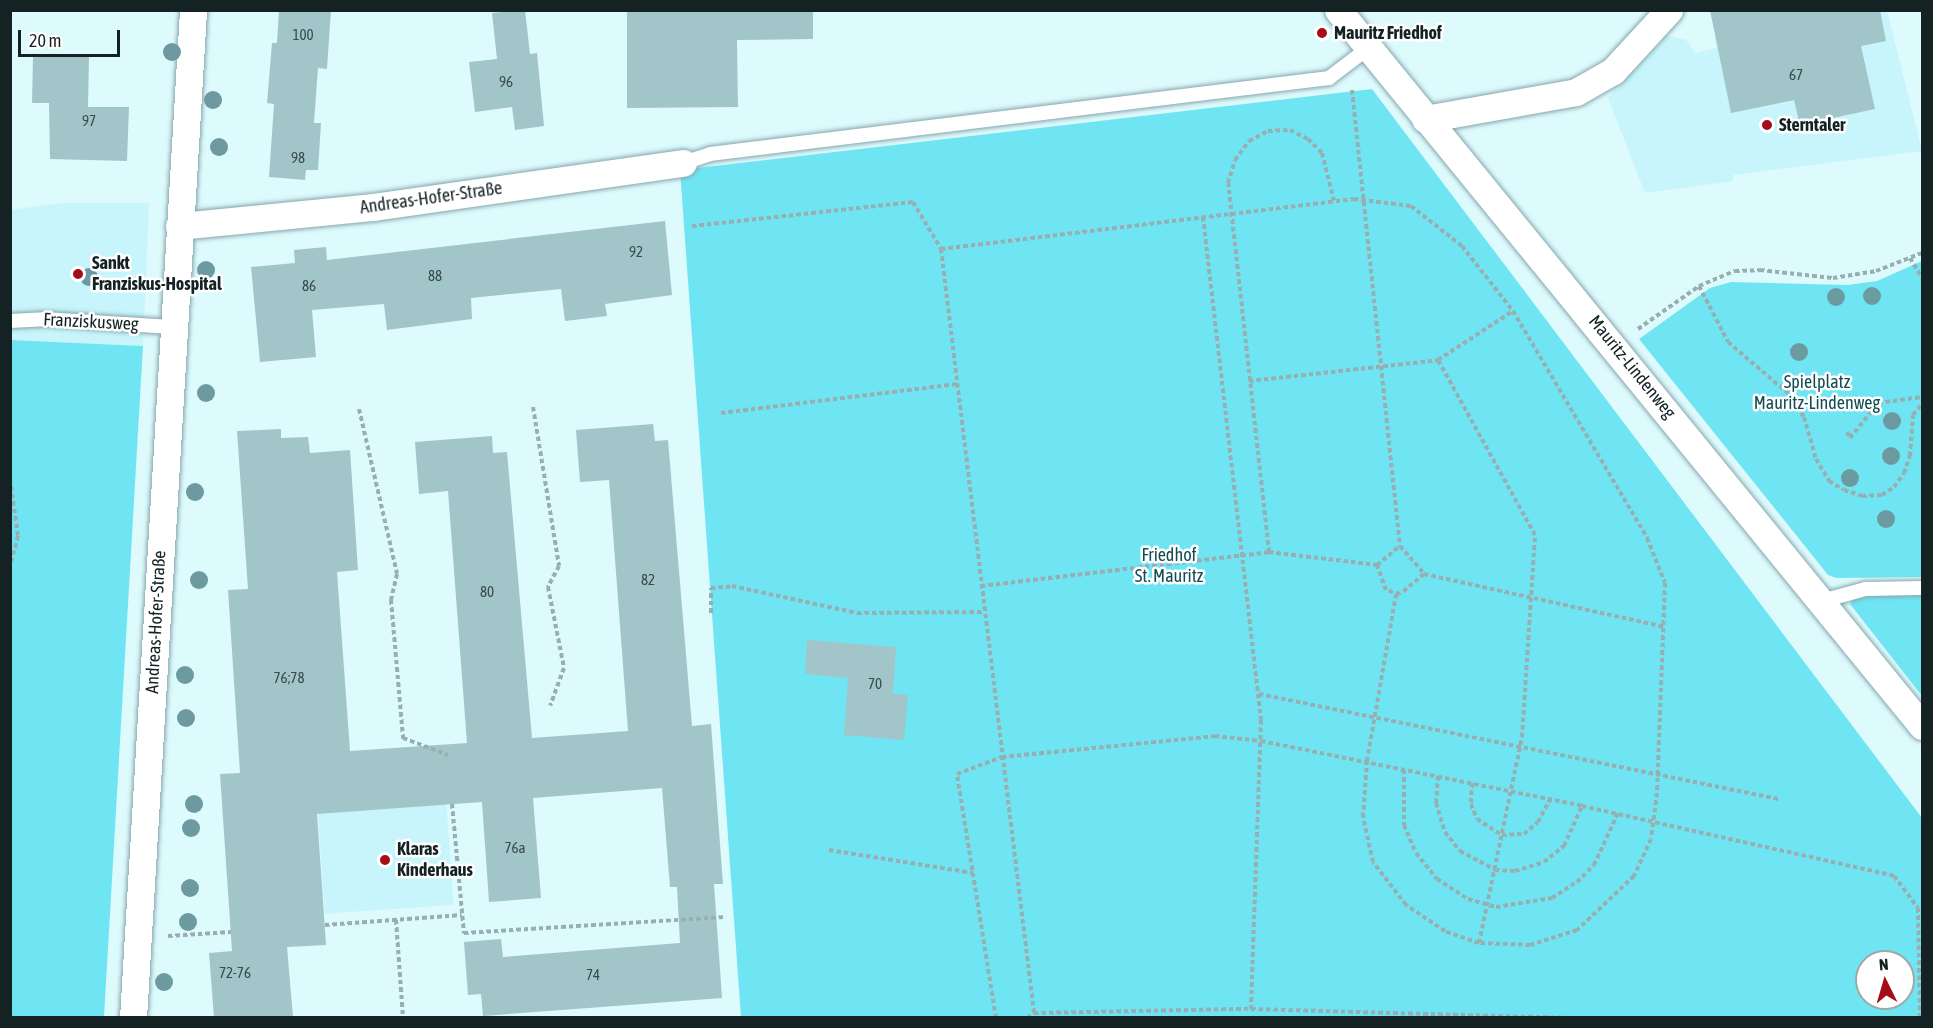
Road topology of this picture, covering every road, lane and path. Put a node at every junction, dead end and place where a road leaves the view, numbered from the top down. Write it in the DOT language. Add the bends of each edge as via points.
graph roads {
  1 [pos="194,10"];
  2 [pos="1338,10"];
  3 [pos="1669,10"];
  4 [pos="1367,49"];
  5 [pos="1342,68"];
  6 [pos="1425,118"];
  7 [pos="682,164"];
  8 [pos="1366,199"];
  9 [pos="1334,201"];
  10 [pos="1230,213"];
  11 [pos="1203,217"];
  12 [pos="179,226"];
  13 [pos="692,226"];
  14 [pos="941,249"];
  15 [pos="1923,253"];
  16 [pos="1910,258"];
  17 [pos="1923,278"];
  18 [pos="1698,286"];
  19 [pos="1513,311"];
  20 [pos="10,321"];
  21 [pos="172,327"];
  22 [pos="1614,345"];
  23 [pos="1438,360"];
  24 [pos="1382,367"];
  25 [pos="1249,381"];
  26 [pos="957,384"];
  27 [pos="1923,397"];
  28 [pos="1923,404"];
  29 [pos="533,407"];
  30 [pos="359,409"];
  31 [pos="721,413"];
  32 [pos="1847,432"];
  33 [pos="10,479"];
  34 [pos="1400,546"];
  35 [pos="13,547"];
  36 [pos="1269,552"];
  37 [pos="1241,556"];
  38 [pos="1377,565"];
  39 [pos="10,566"];
  40 [pos="1424,574"];
  41 [pos="981,586"];
  42 [pos="1923,588"];
  43 [pos="1396,594"];
  44 [pos="1532,599"];
  45 [pos="1822,601"];
  46 [pos="984,612"];
  47 [pos="711,613"];
  48 [pos="1665,627"];
  49 [pos="1259,694"];
  50 [pos="550,706"];
  51 [pos="1375,715"];
  52 [pos="1923,726"];
  53 [pos="1261,741"];
  54 [pos="1520,746"];
  55 [pos="448,755"];
  56 [pos="1002,757"];
  57 [pos="1366,761"];
  58 [pos="1404,770"];
  59 [pos="1657,774"];
  60 [pos="1438,776"];
  61 [pos="1472,783"];
  62 [pos="1511,791"];
  63 [pos="1550,799"];
  64 [pos="1779,799"];
  65 [pos="452,804"];
  66 [pos="1582,806"];
  67 [pos="1618,813"];
  68 [pos="1655,821"];
  69 [pos="1502,836"];
  70 [pos="829,850"];
  71 [pos="1495,870"];
  72 [pos="973,873"];
  73 [pos="1487,905"];
  74 [pos="462,915"];
  75 [pos="724,917"];
  76 [pos="396,920"];
  77 [pos="325,925"];
  78 [pos="231,932"];
  79 [pos="137,939"];
  80 [pos="1479,943"];
  81 [pos="1251,1009"];
  82 [pos="1034,1013"];
  83 [pos="133,1017"];
  84 [pos="403,1017"];
  85 [pos="996,1017"];
  86 [pos="1027,1017"];
  87 [pos="1580,1017"];
  88 [pos="1920,1017"];
  1 -- 12 [label="street, Andreas-Hofer-Straße"];
  2 -- 4 [label="street, Mauritz-Lindenweg"];
  3 -- 6 [label="street" via="1613,71 1576,92"];
  4 -- 5 [label="lane"];
  4 -- 6 [label="street, Mauritz-Lindenweg"];
  5 -- 7 [label="lane" via="1329,78 710,154"];
  5 -- 8 [label="path" via="1351,81"];
  6 -- 22 [label="street, Mauritz-Lindenweg"];
  7 -- 12 [label="street, Andreas-Hofer-Straße" via="350,209"];
  8 -- 9 [label="path"];
  8 -- 19 [label="path" via="1411,206 1462,246"];
  8 -- 24 [label="path"];
  9 -- 10 [label="path"];
  9 -- 10 [label="path" via="1322,153 1308,139 1290,130 1268,130 1249,141 1235,160 1228,183"];
  10 -- 11 [label="path"];
  10 -- 25 [label="path"];
  11 -- 14 [label="path"];
  11 -- 37 [label="path"];
  12 -- 21 [label="street, Andreas-Hofer-Straße"];
  13 -- 14 [label="path" via="913,202"];
  14 -- 26 [label="path"];
  15 -- 16 [label="path"];
  16 -- 17 [label="path"];
  16 -- 18 [label="path" via="1876,272 1833,278 1735,271"];
  18 -- 22 [label="path"];
  18 -- 28 [label="path" via="1728,342 1789,394 1804,417 1820,466 1829,481 1844,490 1862,496 1882,495 1894,488 1910,456 1913,415"];
  19 -- 23 [label="path"];
  19 -- 48 [label="path" via="1647,538 1665,583"];
  20 -- 21 [label="lane, Franziskusweg" via="44,319"];
  21 -- 79 [label="street, Andreas-Hofer-Straße"];
  22 -- 45 [label="street, Mauritz-Lindenweg"];
  23 -- 24 [label="path"];
  23 -- 44 [label="path" via="1534,535"];
  24 -- 25 [label="path"];
  24 -- 34 [label="path"];
  25 -- 36 [label="path"];
  26 -- 31 [label="path"];
  26 -- 41 [label="path"];
  27 -- 32 [label="path" via="1878,403 1850,438"];
  29 -- 50 [label="path" via="559,566 548,587 564,669"];
  30 -- 55 [label="path" via="397,574 391,600 403,738"];
  33 -- 35 [label="path" via="18,536"];
  34 -- 38 [label="path"];
  34 -- 40 [label="path"];
  35 -- 39 [label="path"];
  36 -- 37 [label="path"];
  36 -- 38 [label="path"];
  37 -- 41 [label="path"];
  37 -- 49 [label="path"];
  38 -- 43 [label="path" via="1386,590"];
  40 -- 43 [label="path"];
  40 -- 44 [label="path"];
  41 -- 46 [label="path"];
  42 -- 45 [label="lane" via="1866,589"];
  43 -- 51 [label="path"];
  44 -- 48 [label="path"];
  44 -- 54 [label="path"];
  45 -- 52 [label="street, Mauritz-Lindenweg"];
  46 -- 47 [label="path" via="857,612 732,586 711,588"];
  46 -- 56 [label="path"];
  48 -- 59 [label="path"];
  49 -- 51 [label="path"];
  49 -- 53 [label="path"];
  51 -- 54 [label="path"];
  51 -- 57 [label="path"];
  53 -- 56 [label="path" via="1215,736"];
  53 -- 57 [label="path"];
  53 -- 81 [label="path"];
  54 -- 59 [label="path"];
  54 -- 62 [label="path"];
  56 -- 72 [label="path" via="957,774"];
  56 -- 82 [label="path"];
  57 -- 58 [label="path"];
  57 -- 80 [label="path" via="1363,817 1373,862 1406,904 1445,932"];
  58 -- 60 [label="path"];
  58 -- 73 [label="path" via="1404,825 1416,853 1437,879 1468,899"];
  59 -- 64 [label="path"];
  59 -- 68 [label="path"];
  60 -- 61 [label="path"];
  60 -- 71 [label="path" via="1436,803 1445,832 1460,851"];
  61 -- 62 [label="path"];
  61 -- 69 [label="path" via="1477,819"];
  62 -- 63 [label="path"];
  62 -- 69 [label="path"];
  63 -- 66 [label="path"];
  63 -- 69 [label="path" via="1538,822 1524,834"];
  65 -- 74 [label="path"];
  66 -- 67 [label="path"];
  66 -- 71 [label="path" via="1564,846 1544,862 1515,871"];
  67 -- 68 [label="path"];
  67 -- 73 [label="path" via="1594,865 1577,882 1552,898 1527,904"];
  68 -- 80 [label="path" via="1634,876 1577,930 1530,945"];
  68 -- 88 [label="path" via="1894,876 1918,908"];
  69 -- 71 [label="path"];
  70 -- 72 [label="path"];
  71 -- 73 [label="path"];
  72 -- 85 [label="path"];
  73 -- 80 [label="path"];
  74 -- 75 [label="path" via="464,933"];
  74 -- 76 [label="path"];
  76 -- 77 [label="path"];
  76 -- 84 [label="path"];
  78 -- 79 [label="path"];
  79 -- 83 [label="street, Andreas-Hofer-Straße"];
  81 -- 82 [label="path"];
  81 -- 87 [label="path"];
  82 -- 86 [label="path"];
}
